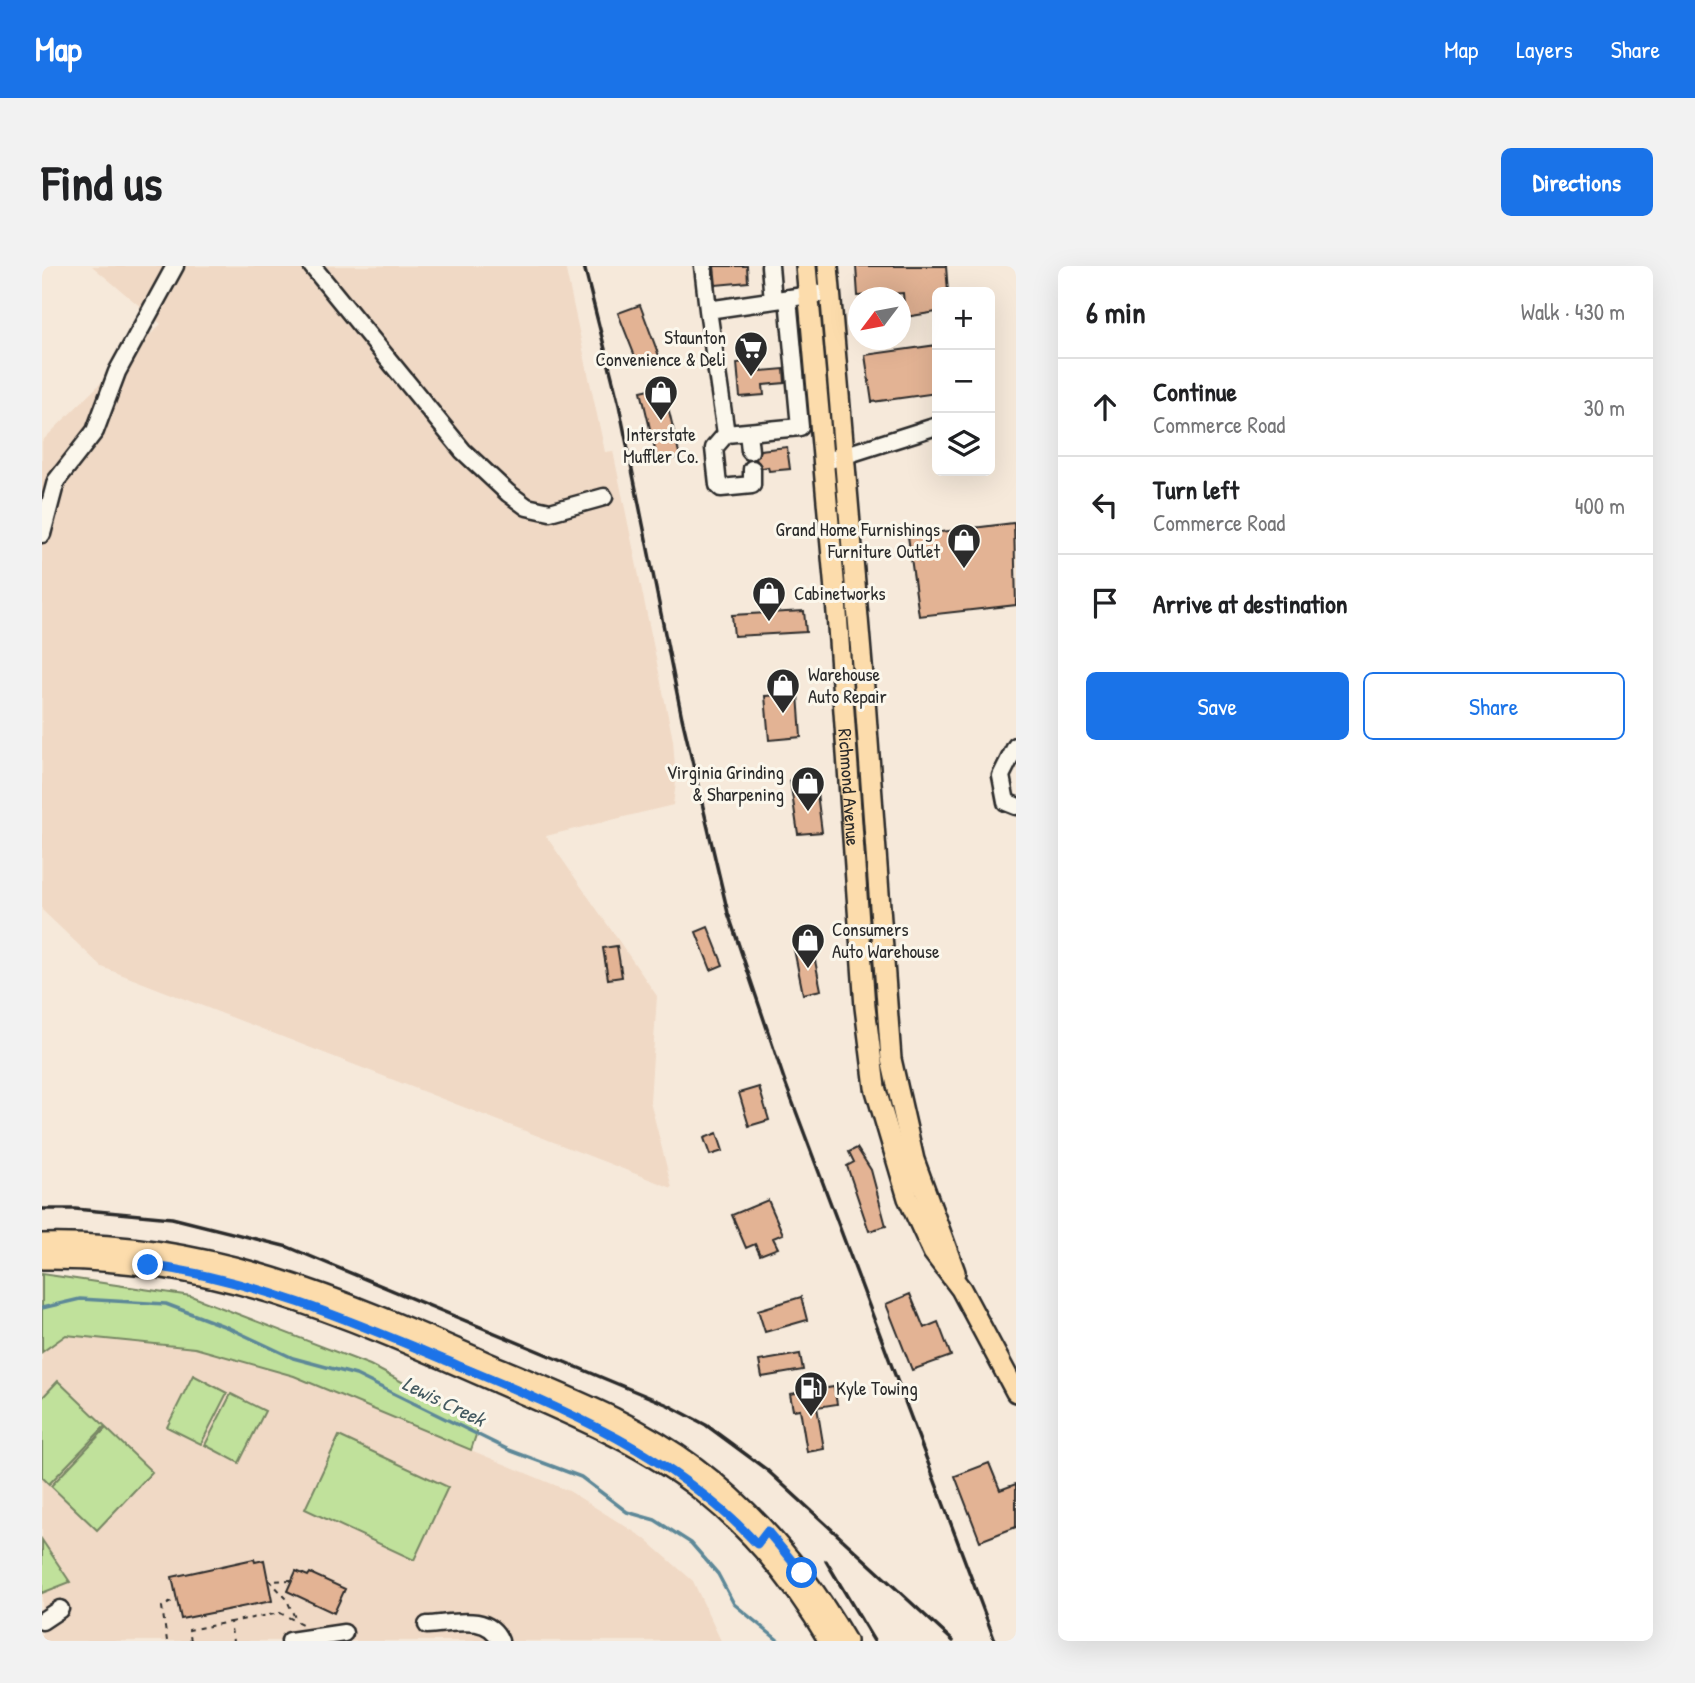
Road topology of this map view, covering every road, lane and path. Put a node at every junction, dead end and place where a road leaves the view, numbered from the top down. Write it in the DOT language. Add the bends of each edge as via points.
graph roads {
  1 [pos="176,266"];
  2 [pos="312,266"];
  3 [pos="703,266"];
  4 [pos="770,266"];
  5 [pos="806,266"];
  6 [pos="828,266"];
  7 [pos="830,292"];
  8 [pos="808,293"];
  9 [pos="781,299"];
  10 [pos="708,310"];
  11 [pos="800,427"];
  12 [pos="932,428"];
  13 [pos="748,432"];
  14 [pos="726,434"];
  15 [pos="821,434"];
  16 [pos="750,452"];
  17 [pos="844,456"];
  18 [pos="824,462"];
  19 [pos="752,469"];
  20 [pos="604,497"];
  21 [pos="42,534"];
  22 [pos="1016,746"];
  23 [pos="1016,806"];
  24 [pos="891,1059"];
  25 [pos="871,1062"];
  26 [pos="42,1244"];
  27 [pos="42,1259"];
  28 [pos="961,1289"];
  29 [pos="1016,1392"];
  30 [pos="628,1433"];
  31 [pos="762,1537"];
  32 [pos="290,1580"];
  33 [pos="175,1600"];
  34 [pos="60,1609"];
  35 [pos="42,1621"];
  36 [pos="296,1621"];
  37 [pos="230,1622"];
  38 [pos="427,1625"];
  39 [pos="307,1626"];
  40 [pos="344,1633"];
  41 [pos="167,1641"];
  42 [pos="191,1641"];
  43 [pos="233,1641"];
  44 [pos="290,1641"];
  45 [pos="500,1641"];
  46 [pos="829,1641"];
  47 [pos="846,1641"];
  1 -- 21 [label="street" via="117,372 95,431 56,481"];
  2 -- 20 [label="street" via="463,450 508,494 545,512"];
  3 -- 10 [label="street"];
  4 -- 9 [label="street"];
  5 -- 8 [label="main road, Richmond Avenue"];
  6 -- 7 [label="main road, Richmond Avenue"];
  7 -- 8 [label="street"];
  7 -- 17 [label="main road, Richmond Avenue"];
  8 -- 9 [label="street"];
  8 -- 15 [label="main road, Richmond Avenue"];
  9 -- 10 [label="street"];
  9 -- 11 [label="street"];
  10 -- 14 [label="street"];
  11 -- 13 [label="street"];
  11 -- 15 [label="street"];
  12 -- 17 [label="street"];
  13 -- 14 [label="street"];
  13 -- 16 [label="street"];
  14 -- 19 [label="street" via="714,448 718,485 752,485"];
  15 -- 18 [label="main road, Richmond Avenue"];
  17 -- 18 [label="street"];
  17 -- 24 [label="main road, Richmond Avenue"];
  18 -- 25 [label="main road, Richmond Avenue"];
  22 -- 23 [label="street" via="1001,776 1006,802"];
  24 -- 25 [label="street"];
  24 -- 28 [label="main road, Richmond Avenue" via="914,1160"];
  25 -- 28 [label="main road, Richmond Avenue" via="881,1113 908,1198 933,1252"];
  26 -- 30 [label="main road" via="114,1246 184,1255 302,1285 470,1354"];
  27 -- 30 [label="main road" via="148,1265 262,1288 344,1316"];
  28 -- 29 [label="main road, Richmond Avenue"];
  30 -- 31 [label="main road" via="693,1465"];
  31 -- 46 [label="main road"];
  31 -- 47 [label="main road" via="810,1584"];
  32 -- 36 [label="path" via="270,1581 286,1598"];
  33 -- 41 [label="path" via="162,1607"];
  34 -- 35 [label="street"];
  36 -- 37 [label="path" via="280,1613"];
  36 -- 39 [label="path"];
  37 -- 42 [label="path" via="189,1630"];
  37 -- 43 [label="path"];
  38 -- 45 [label="street" via="479,1622 489,1626"];
  40 -- 44 [label="street"];
}
